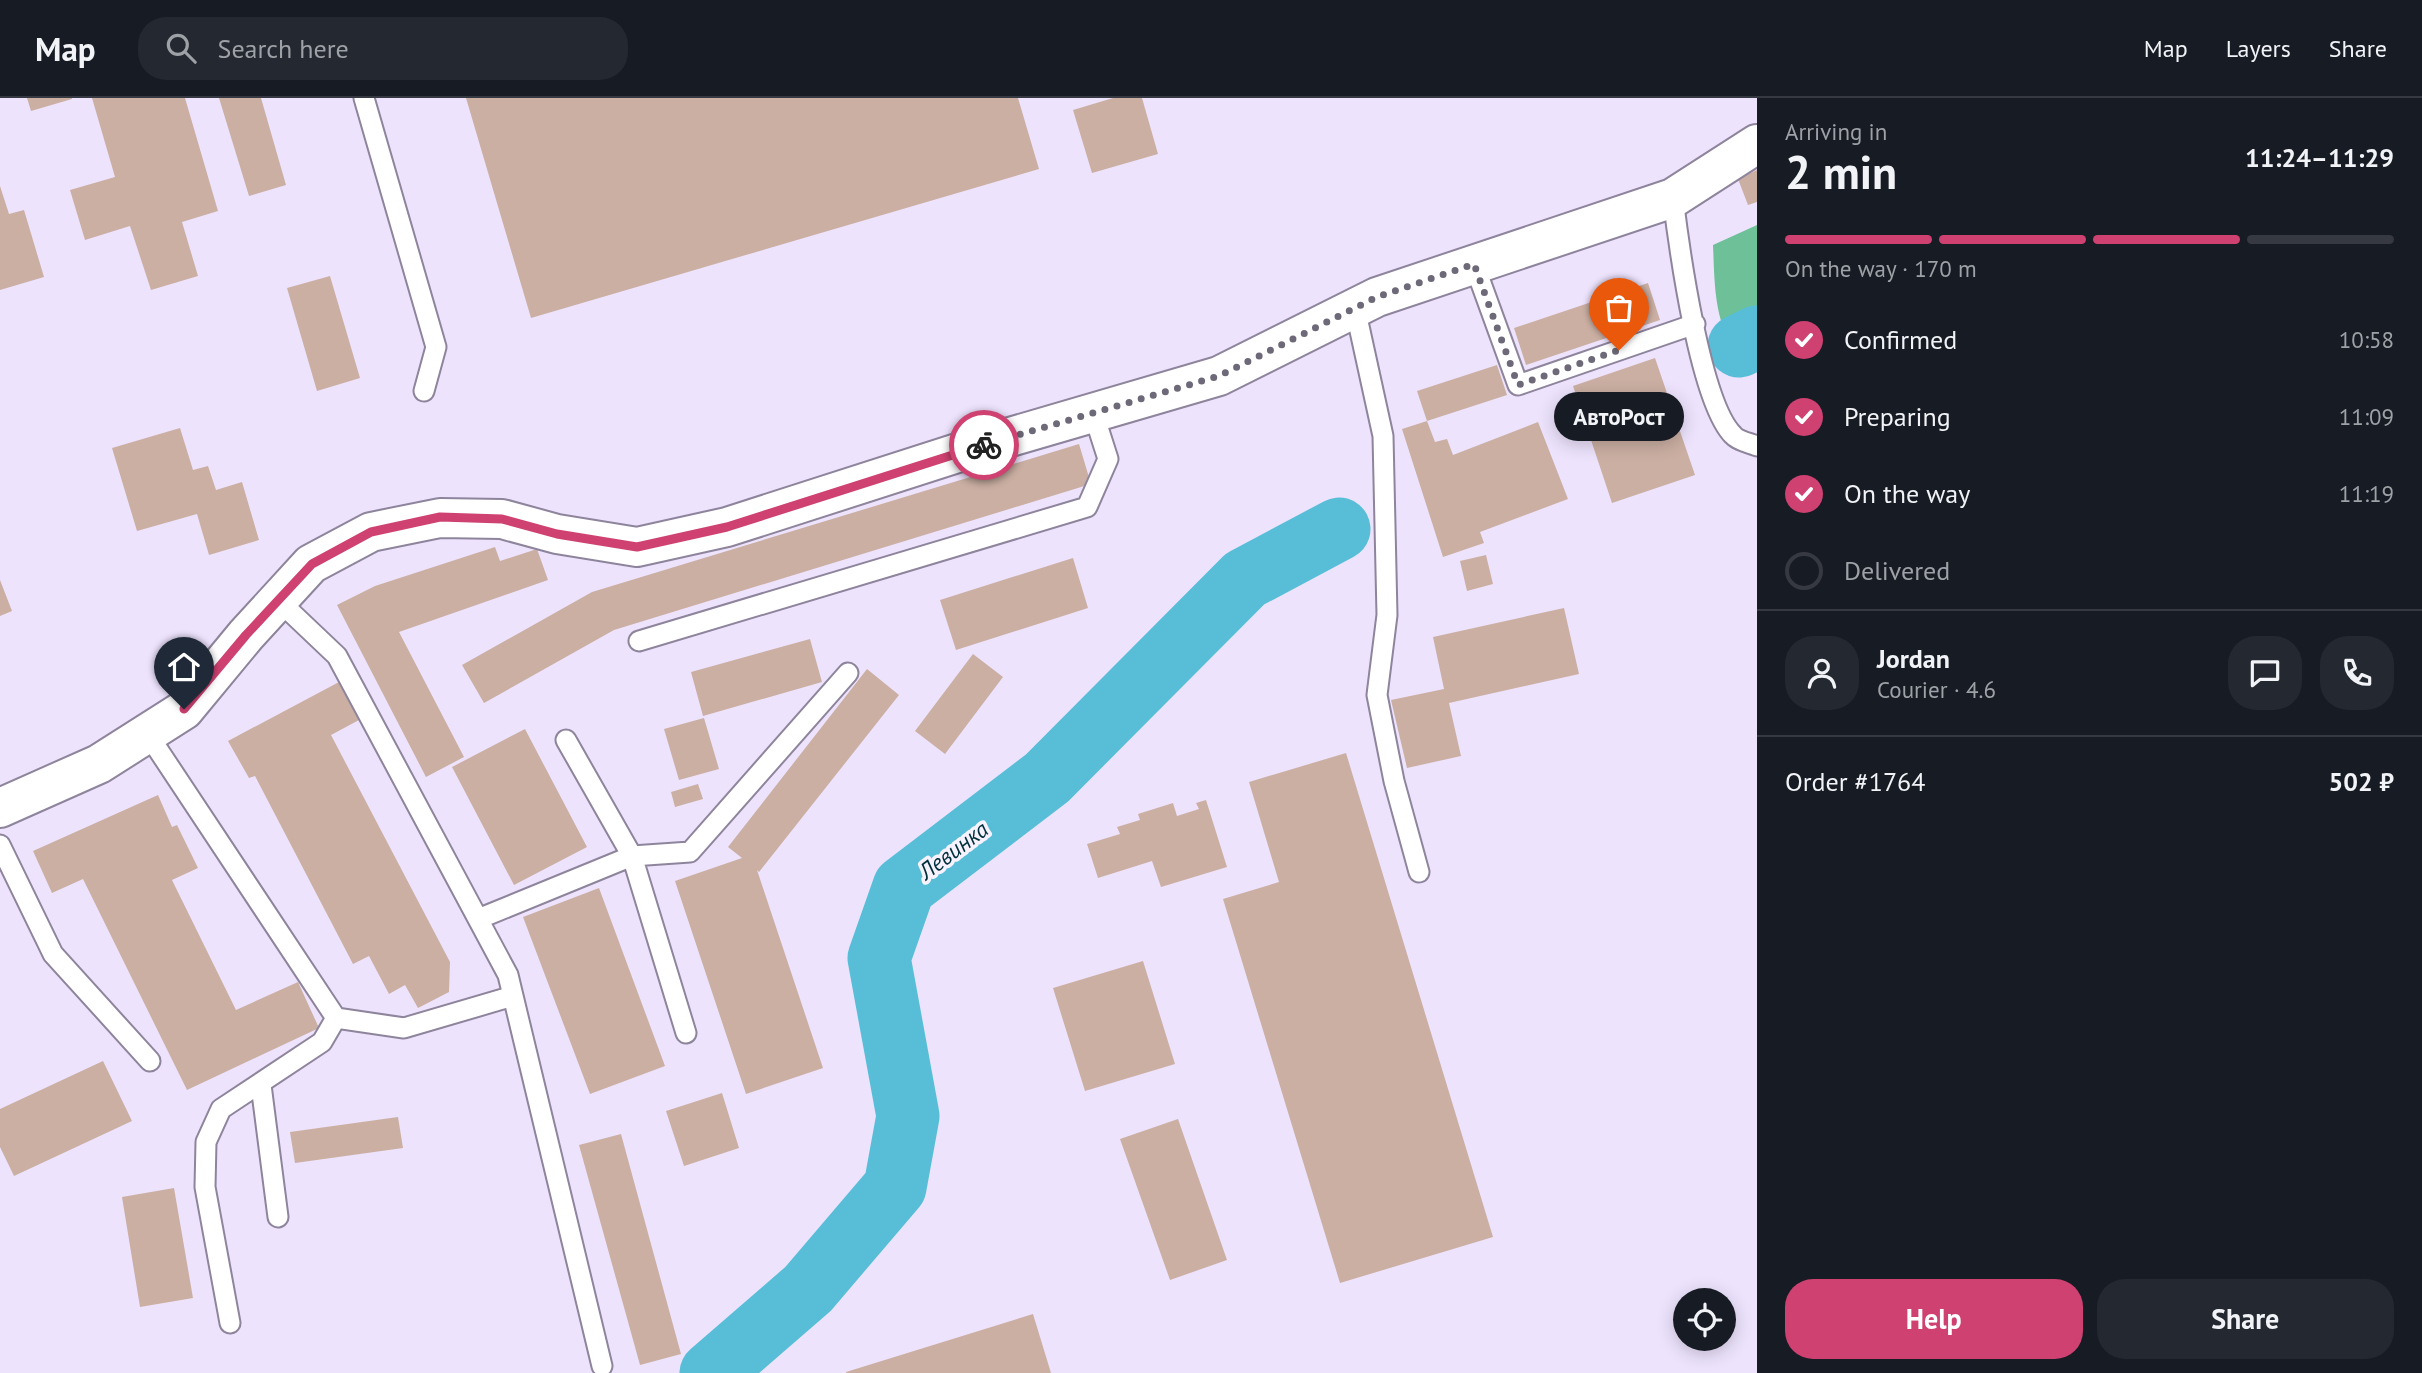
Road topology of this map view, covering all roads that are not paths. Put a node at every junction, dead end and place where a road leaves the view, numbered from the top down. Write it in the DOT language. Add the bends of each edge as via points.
graph roads {
  1 [pos="364,98"];
  2 [pos="1757,144"];
  3 [pos="1673,198"];
  4 [pos="1474,264"];
  5 [pos="1354,308"];
  6 [pos="1695,324"];
  7 [pos="424,391"];
  8 [pos="1093,412"];
  9 [pos="1757,446"];
  10 [pos="278,600"];
  11 [pos="639,641"];
  12 [pos="848,673"];
  13 [pos="147,733"];
  14 [pos="566,740"];
  15 [pos="0,808"];
  16 [pos="0,845"];
  17 [pos="632,856"];
  18 [pos="1419,872"];
  19 [pos="478,919"];
  20 [pos="513,996"];
  21 [pos="335,1018"];
  22 [pos="686,1033"];
  23 [pos="150,1061"];
  24 [pos="261,1085"];
  25 [pos="278,1217"];
  26 [pos="230,1323"];
  27 [pos="602,1366"];
  1 -- 7 [label="lane" via="436,347"];
  2 -- 3 [label="street"];
  3 -- 4 [label="street"];
  3 -- 6 [label="lane"];
  4 -- 5 [label="street"];
  4 -- 6 [label="lane" via="1518,385"];
  5 -- 8 [label="street" via="1219,376"];
  5 -- 18 [label="lane" via="1383,436 1387,615 1377,695"];
  6 -- 9 [label="lane" via="1712,397 1733,436"];
  8 -- 10 [label="street" via="727,527 637,547 557,534 502,519 440,517 371,532 312,564"];
  8 -- 11 [label="lane" via="1108,459 1087,506"];
  10 -- 13 [label="street" via="184,709"];
  10 -- 19 [label="lane" via="337,656"];
  12 -- 17 [label="lane" via="690,852"];
  13 -- 15 [label="street" via="99,764"];
  13 -- 21 [label="lane"];
  14 -- 17 [label="lane"];
  16 -- 23 [label="lane" via="53,954"];
  17 -- 19 [label="lane"];
  17 -- 22 [label="lane"];
  19 -- 20 [label="lane" via="508,975"];
  20 -- 21 [label="lane" via="404,1028"];
  20 -- 27 [label="lane"];
  21 -- 24 [label="lane" via="322,1042"];
  24 -- 25 [label="lane"];
  24 -- 26 [label="lane" via="220,1109 206,1142 205,1187"];
}
